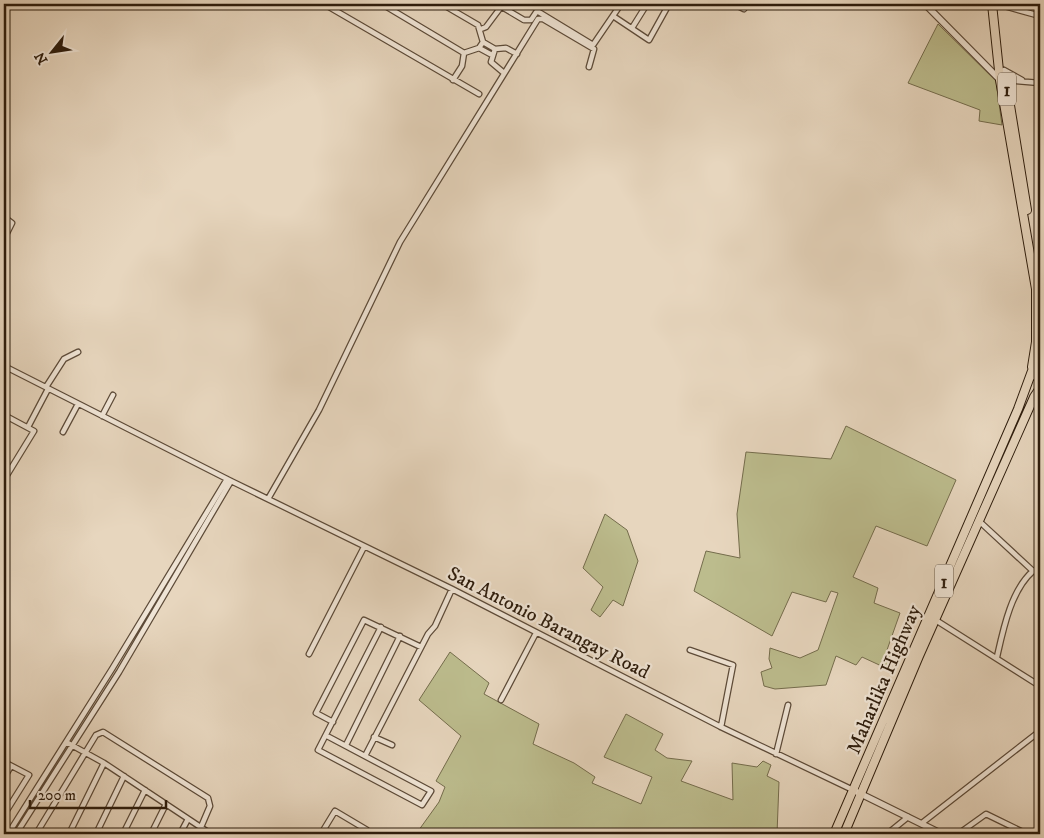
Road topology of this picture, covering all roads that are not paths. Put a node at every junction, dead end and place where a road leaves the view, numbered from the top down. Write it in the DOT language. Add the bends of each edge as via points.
graph roads {
  1 [pos="324,4"];
  2 [pos="382,4"];
  3 [pos="442,4"];
  4 [pos="621,4"];
  5 [pos="648,4"];
  6 [pos="669,4"];
  7 [pos="734,4"];
  8 [pos="747,4"];
  9 [pos="925,4"];
  10 [pos="992,4"];
  11 [pos="997,4"];
  12 [pos="499,5"];
  13 [pos="613,16"];
  14 [pos="1040,16"];
  15 [pos="632,28"];
  16 [pos="481,29"];
  17 [pos="483,42"];
  18 [pos="998,47"];
  19 [pos="479,48"];
  20 [pos="495,50"];
  21 [pos="464,53"];
  22 [pos="517,54"];
  23 [pos="492,55"];
  24 [pos="589,67"];
  25 [pos="1004,70"];
  26 [pos="504,73"];
  27 [pos="453,80"];
  28 [pos="1022,80"];
  29 [pos="1004,82"];
  30 [pos="1040,84"];
  31 [pos="479,94"];
  32 [pos="4,218"];
  33 [pos="4,239"];
  34 [pos="1040,285"];
  35 [pos="78,352"];
  36 [pos="1040,352"];
  37 [pos="1033,360"];
  38 [pos="4,366"];
  39 [pos="1032,371"];
  40 [pos="1040,380"];
  41 [pos="47,388"];
  42 [pos="1040,388"];
  43 [pos="113,394"];
  44 [pos="78,404"];
  45 [pos="4,415"];
  46 [pos="102,416"];
  47 [pos="28,427"];
  48 [pos="63,432"];
  49 [pos="6,473"];
  50 [pos="4,480"];
  51 [pos="228,480"];
  52 [pos="268,499"];
  53 [pos="979,520"];
  54 [pos="364,547"];
  55 [pos="1040,568"];
  56 [pos="1033,571"];
  57 [pos="452,589"];
  58 [pos="932,618"];
  59 [pos="381,627"];
  60 [pos="536,632"];
  61 [pos="400,636"];
  62 [pos="421,647"];
  63 [pos="690,650"];
  64 [pos="309,654"];
  65 [pos="997,657"];
  66 [pos="1040,686"];
  67 [pos="501,700"];
  68 [pos="788,706"];
  69 [pos="334,722"];
  70 [pos="721,727"];
  71 [pos="1040,731"];
  72 [pos="327,736"];
  73 [pos="374,736"];
  74 [pos="66,742"];
  75 [pos="346,745"];
  76 [pos="392,745"];
  77 [pos="73,747"];
  78 [pos="85,752"];
  79 [pos="776,754"];
  80 [pos="365,756"];
  81 [pos="4,762"];
  82 [pos="104,763"];
  83 [pos="11,766"];
  84 [pos="124,776"];
  85 [pos="4,778"];
  86 [pos="145,790"];
  87 [pos="853,790"];
  88 [pos="862,794"];
  89 [pos="166,804"];
  90 [pos="4,816"];
  91 [pos="908,817"];
  92 [pos="188,819"];
  93 [pos="922,824"];
  94 [pos="1040,826"];
  95 [pos="201,827"];
  96 [pos="8,834"];
  97 [pos="16,834"];
  98 [pos="36,834"];
  99 [pos="69,834"];
  100 [pos="96,834"];
  101 [pos="123,834"];
  102 [pos="151,834"];
  103 [pos="180,834"];
  104 [pos="210,834"];
  105 [pos="321,834"];
  106 [pos="365,834"];
  107 [pos="834,834"];
  108 [pos="844,834"];
  109 [pos="887,834"];
  110 [pos="942,834"];
  111 [pos="958,834"];
  112 [pos="1027,834"];
  113 [pos="1036,834"];
  1 -- 27 [label="street"];
  2 -- 21 [label="street"];
  3 -- 16 [label="street"];
  4 -- 13 [label="street"];
  5 -- 15 [label="street"];
  6 -- 15 [label="street" via="649,40"];
  7 -- 8 [label="street" via="744,9"];
  9 -- 29 [label="street"];
  10 -- 18 [label="highway, 1"];
  11 -- 14 [label="street"];
  12 -- 13 [label="street" via="524,20 531,20 537,10 593,45"];
  12 -- 16 [label="street" via="486,27"];
  13 -- 15 [label="street"];
  16 -- 17 [label="street"];
  17 -- 19 [label="street"];
  17 -- 20 [label="street"];
  18 -- 25 [label="highway, 1"];
  18 -- 29 [label="highway, 1"];
  19 -- 21 [label="street"];
  19 -- 23 [label="street"];
  20 -- 22 [label="street" via="506,48"];
  20 -- 23 [label="street"];
  21 -- 27 [label="street" via="462,66"];
  22 -- 24 [label="street" via="538,19 544,18 594,48"];
  22 -- 26 [label="street"];
  23 -- 26 [label="street" via="494,67"];
  25 -- 28 [label="street"];
  25 -- 29 [label="highway, 1"];
  26 -- 52 [label="street" via="400,242 319,410"];
  27 -- 31 [label="street"];
  28 -- 29 [label="street"];
  28 -- 30 [label="street"];
  29 -- 34 [label="highway, 1"];
  29 -- 37 [label="highway, 1" via="1036,289"];
  32 -- 33 [label="street" via="12,222"];
  35 -- 41 [label="street" via="64,359"];
  36 -- 37 [label="highway"];
  37 -- 39 [label="highway, 1"];
  38 -- 41 [label="street, San Antonio Barangay Road"];
  39 -- 40 [label="highway"];
  39 -- 58 [label="highway, Maharlika Highway / 1"];
  41 -- 44 [label="street, San Antonio Barangay Road"];
  41 -- 47 [label="street"];
  42 -- 53 [label="highway, Maharlika Highway / 1"];
  43 -- 46 [label="street"];
  44 -- 46 [label="street, San Antonio Barangay Road"];
  44 -- 48 [label="street"];
  45 -- 47 [label="street"];
  46 -- 51 [label="street, San Antonio Barangay Road"];
  47 -- 49 [label="street" via="34,431"];
  49 -- 50 [label="street"];
  51 -- 52 [label="street, San Antonio Barangay Road"];
  51 -- 74 [label="street"];
  51 -- 77 [label="street"];
  52 -- 54 [label="street, San Antonio Barangay Road"];
  53 -- 56 [label="street"];
  53 -- 58 [label="highway, Maharlika Highway / 1"];
  54 -- 57 [label="street, San Antonio Barangay Road"];
  54 -- 64 [label="street"];
  55 -- 56 [label="street"];
  56 -- 65 [label="street" via="1009,611"];
  57 -- 60 [label="street, San Antonio Barangay Road"];
  57 -- 62 [label="street"];
  58 -- 65 [label="street"];
  58 -- 87 [label="highway, Maharlika Highway / 1"];
  58 -- 88 [label="highway, Maharlika Highway / 1"];
  59 -- 61 [label="street"];
  59 -- 69 [label="street"];
  59 -- 69 [label="street" via="364,620 316,713"];
  60 -- 67 [label="street"];
  60 -- 70 [label="street, San Antonio Barangay Road"];
  61 -- 62 [label="street"];
  61 -- 75 [label="street"];
  62 -- 73 [label="street"];
  63 -- 70 [label="street" via="733,665"];
  65 -- 66 [label="street"];
  68 -- 79 [label="street"];
  69 -- 72 [label="street"];
  70 -- 79 [label="street, San Antonio Barangay Road"];
  71 -- 93 [label="street"];
  72 -- 75 [label="street"];
  72 -- 80 [label="street" via="318,750 422,805 431,790"];
  73 -- 76 [label="street"];
  73 -- 80 [label="street"];
  74 -- 77 [label="street"];
  74 -- 96 [label="street"];
  75 -- 80 [label="street"];
  77 -- 78 [label="street"];
  77 -- 97 [label="street"];
  78 -- 82 [label="street"];
  78 -- 95 [label="street" via="99,733 113,737 208,798 210,806"];
  78 -- 98 [label="street"];
  79 -- 87 [label="street, San Antonio Barangay Road"];
  81 -- 83 [label="street"];
  82 -- 84 [label="street"];
  82 -- 99 [label="street"];
  83 -- 85 [label="street"];
  83 -- 90 [label="street" via="29,775"];
  84 -- 86 [label="street"];
  84 -- 100 [label="street"];
  86 -- 89 [label="street"];
  86 -- 101 [label="street"];
  87 -- 88 [label="street"];
  87 -- 107 [label="highway, Maharlika Highway / 1"];
  88 -- 91 [label="street"];
  88 -- 108 [label="highway, Maharlika Highway / 1"];
  89 -- 92 [label="street"];
  89 -- 102 [label="street"];
  91 -- 93 [label="street"];
  91 -- 109 [label="street"];
  92 -- 95 [label="street"];
  92 -- 103 [label="street"];
  93 -- 110 [label="street"];
  94 -- 113 [label="street"];
  95 -- 104 [label="street"];
  105 -- 106 [label="street" via="335,811 367,830"];
  111 -- 112 [label="street" via="986,814"];
}
